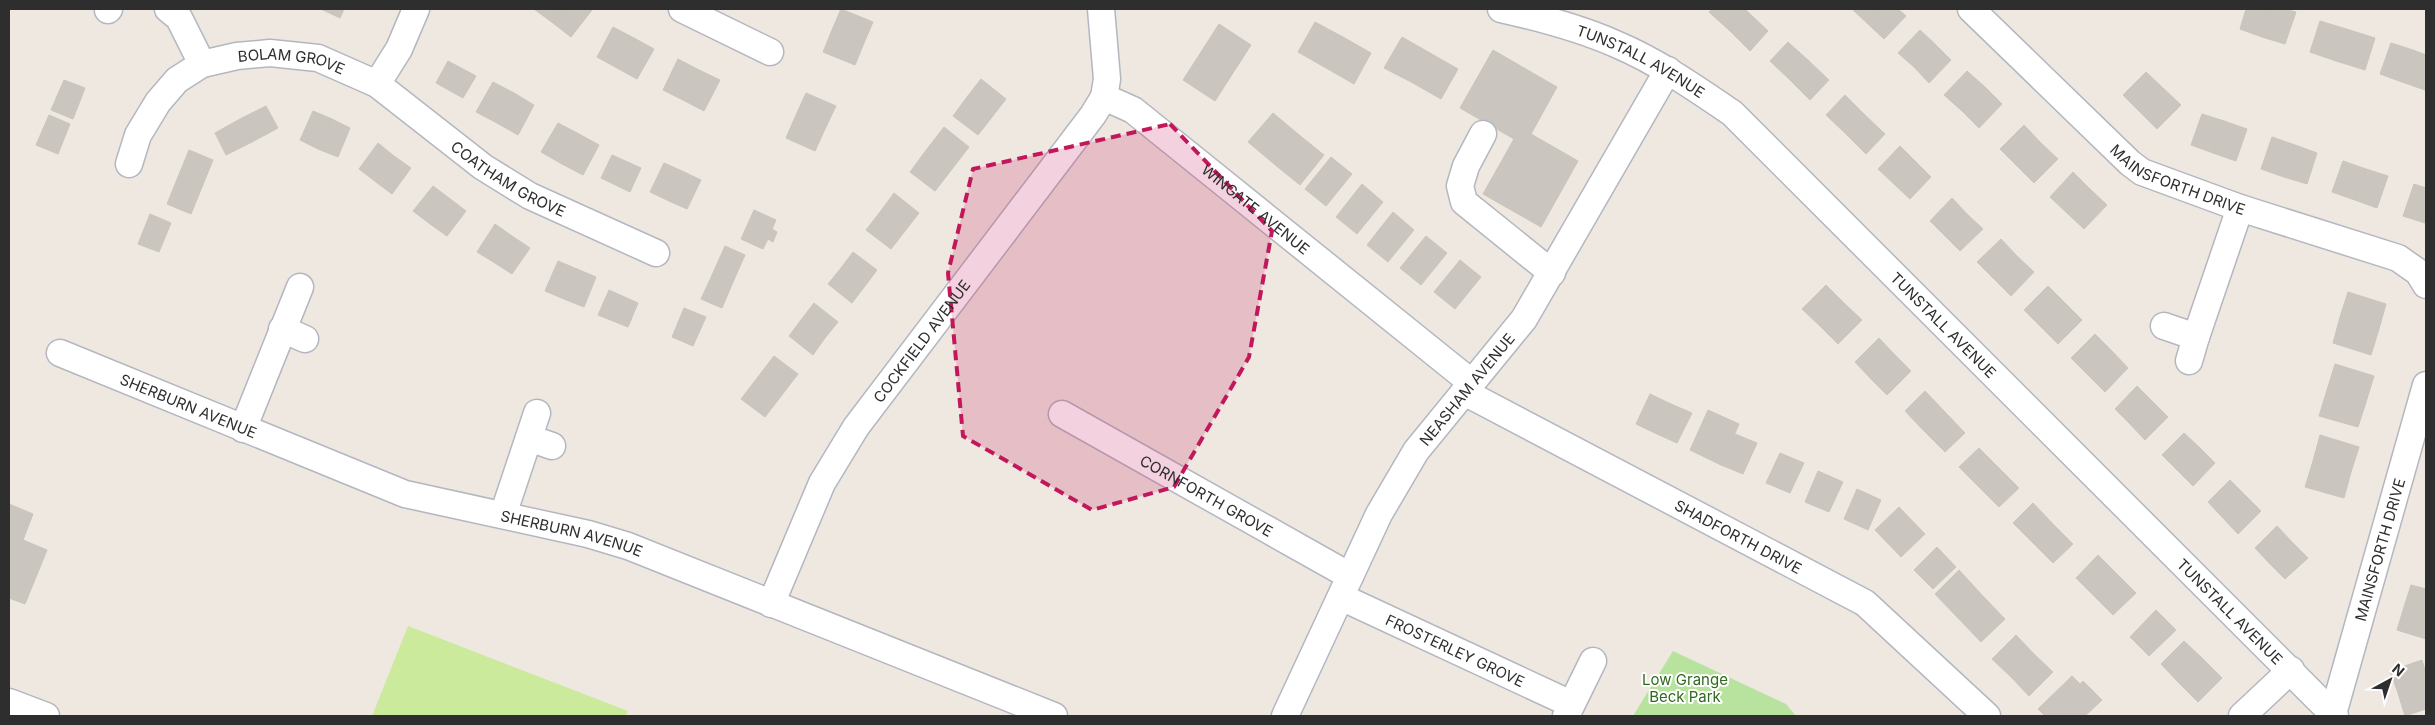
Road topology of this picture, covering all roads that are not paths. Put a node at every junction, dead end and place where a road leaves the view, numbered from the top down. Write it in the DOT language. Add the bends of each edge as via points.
graph roads {
  1 [pos="168,9"];
  2 [pos="416,9"];
  3 [pos="682,9"];
  4 [pos="1101,9"];
  5 [pos="1502,9"];
  6 [pos="1971,9"];
  7 [pos="770,52"];
  8 [pos="202,64"];
  9 [pos="1668,70"];
  10 [pos="377,84"];
  11 [pos="1104,97"];
  12 [pos="1483,134"];
  13 [pos="129,164"];
  14 [pos="2240,208"];
  15 [pos="656,252"];
  16 [pos="1552,273"];
  17 [pos="2426,285"];
  18 [pos="300,287"];
  19 [pos="2164,326"];
  20 [pos="60,353"];
  21 [pos="2426,385"];
  22 [pos="1468,387"];
  23 [pos="537,413"];
  24 [pos="1062,414"];
  25 [pos="243,429"];
  26 [pos="503,515"];
  27 [pos="1346,586"];
  28 [pos="771,604"];
  29 [pos="1593,661"];
  30 [pos="2291,670"];
  31 [pos="9,702"];
  32 [pos="1568,710"];
  33 [pos="2334,715"];
  34 [pos="46,716"];
  35 [pos="1054,716"];
  36 [pos="1285,716"];
  37 [pos="1987,716"];
  38 [pos="2242,716"];
  1 -- 8 [label="street" via="179,18"];
  2 -- 10 [label="street" via="399,49"];
  3 -- 7 [label="street"];
  4 -- 11 [label="street" via="1106,79"];
  5 -- 9 [label="street, TUNSTALL AVENUE" via="1563,24 1618,45"];
  6 -- 14 [label="street, MAINSFORTH DRIVE" via="2142,172"];
  8 -- 10 [label="street, BOLAM GROVE" via="237,56 270,54 318,58"];
  8 -- 13 [label="street, BOLAM GROVE" via="177,80 158,102 138,135"];
  9 -- 16 [label="street, NEASHAM AVENUE"];
  9 -- 30 [label="street, TUNSTALL AVENUE" via="1732,113"];
  10 -- 15 [label="street, COATHAM GROVE" via="483,167 522,191"];
  11 -- 22 [label="street, WINGATE AVENUE" via="1133,110"];
  11 -- 28 [label="street, COCKFIELD AVENUE" via="856,427 822,484"];
  12 -- 16 [label="street" via="1466,166 1460,186 1464,202"];
  14 -- 17 [label="street, MAINSFORTH DRIVE" via="2398,258 2418,272"];
  14 -- 19 [label="street" via="2193,349"];
  16 -- 22 [label="street, NEASHAM AVENUE" via="1524,318"];
  18 -- 25 [label="street" via="294,334"];
  20 -- 25 [label="street, SHERBURN AVENUE" via="89,356"];
  21 -- 33 [label="street, MAINSFORTH DRIVE"];
  22 -- 27 [label="street, NEASHAM AVENUE" via="1416,451 1379,514"];
  22 -- 37 [label="street, SHADFORTH DRIVE" via="1865,603"];
  23 -- 26 [label="street" via="540,442"];
  24 -- 27 [label="street, CORNFORTH GROVE"];
  25 -- 26 [label="street, SHERBURN AVENUE" via="405,494"];
  26 -- 28 [label="street, SHERBURN AVENUE" via="628,546"];
  27 -- 32 [label="street, FROSTERLEY GROVE"];
  27 -- 36 [label="street, NEASHAM AVENUE"];
  28 -- 35 [label="street, SHERBURN AVENUE"];
  29 -- 32 [label="street, FROSTERLEY GROVE"];
  30 -- 33 [label="street, TUNSTALL AVENUE"];
  30 -- 38 [label="street"];
  31 -- 34 [label="street"];
}
